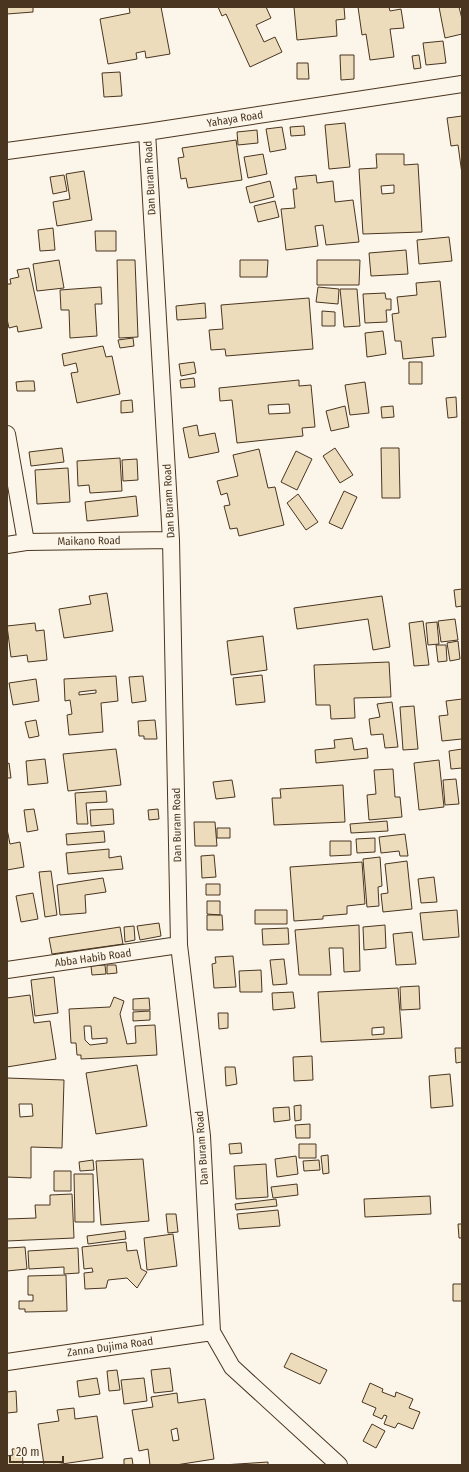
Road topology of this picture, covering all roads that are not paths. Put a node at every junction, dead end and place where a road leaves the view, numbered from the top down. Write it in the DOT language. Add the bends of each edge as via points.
graph roads {
  1 [pos="462,84"];
  2 [pos="147,132"];
  3 [pos="7,151"];
  4 [pos="7,434"];
  5 [pos="171,540"];
  6 [pos="26,542"];
  7 [pos="7,545"];
  8 [pos="179,945"];
  9 [pos="7,970"];
  10 [pos="212,1332"];
  11 [pos="7,1362"];
  12 [pos="336,1464"];
  1 -- 2 [label="street, Yahaya Road"];
  2 -- 3 [label="street, Yahaya Road"];
  2 -- 5 [label="street, Dan Buram Road"];
  4 -- 6 [label="street"];
  5 -- 6 [label="street, Maikano Road"];
  5 -- 8 [label="street, Dan Buram Road"];
  6 -- 7 [label="street, Maikano Road"];
  8 -- 9 [label="street, Abba Habib Road"];
  8 -- 10 [label="street, Dan Buram Road" via="202,1136"];
  10 -- 11 [label="street, Zanna Dujima Road"];
  10 -- 12 [label="street, Dan Buram Road" via="232,1367"];
}
